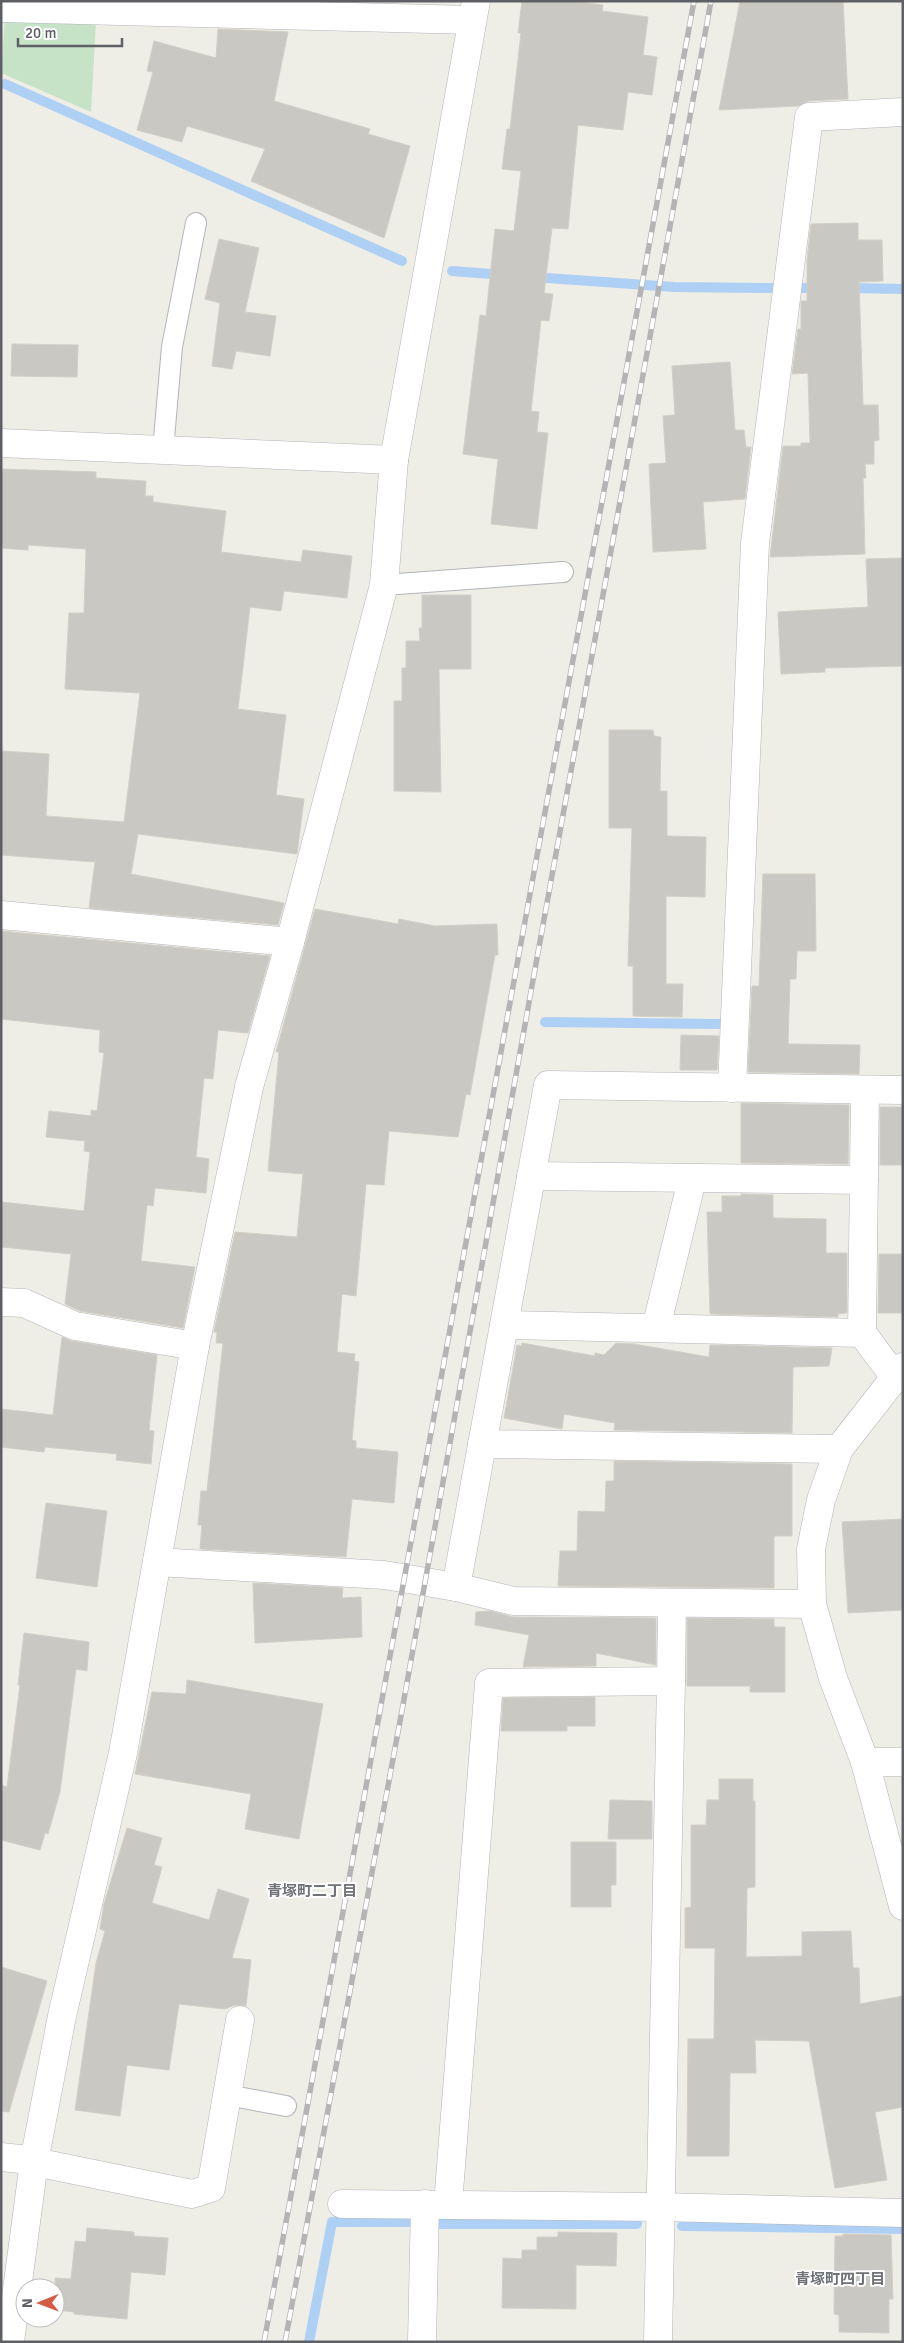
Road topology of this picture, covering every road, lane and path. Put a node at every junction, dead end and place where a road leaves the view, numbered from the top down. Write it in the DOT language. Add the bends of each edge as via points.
graph roads {
  1 [pos="1,8"];
  2 [pos="262,8"];
  3 [pos="474,10"];
  4 [pos="903,112"];
  5 [pos="196,223"];
  6 [pos="1,443"];
  7 [pos="163,450"];
  8 [pos="394,460"];
  9 [pos="563,572"];
  10 [pos="384,584"];
  11 [pos="1,914"];
  12 [pos="290,942"];
  13 [pos="732,1088"];
  14 [pos="865,1090"];
  15 [pos="903,1090"];
  16 [pos="531,1176"];
  17 [pos="692,1180"];
  18 [pos="864,1180"];
  19 [pos="1,1302"];
  20 [pos="504,1325"];
  21 [pos="656,1328"];
  22 [pos="862,1333"];
  23 [pos="195,1346"];
  24 [pos="894,1385"];
  25 [pos="482,1444"];
  26 [pos="839,1449"];
  27 [pos="157,1562"];
  28 [pos="456,1587"];
  29 [pos="672,1603"];
  30 [pos="812,1604"];
  31 [pos="671,1681"];
  32 [pos="865,1762"];
  33 [pos="903,1762"];
  34 [pos="903,1906"];
  35 [pos="240,2020"];
  36 [pos="227,2095"];
  37 [pos="286,2106"];
  38 [pos="1,2157"];
  39 [pos="34,2162"];
  40 [pos="342,2204"];
  41 [pos="437,2204"];
  42 [pos="660,2207"];
  43 [pos="903,2213"];
  44 [pos="10,2342"];
  45 [pos="422,2342"];
  46 [pos="658,2342"];
  1 -- 2 [label="street"];
  2 -- 3 [label="street"];
  3 -- 8 [label="street"];
  4 -- 13 [label="street" via="809,117 755,543"];
  5 -- 7 [label="lane" via="172,347"];
  6 -- 7 [label="street"];
  7 -- 8 [label="street"];
  8 -- 10 [label="street"];
  9 -- 10 [label="lane"];
  10 -- 12 [label="street"];
  11 -- 12 [label="street"];
  12 -- 23 [label="street" via="249,1087"];
  13 -- 14 [label="street"];
  13 -- 16 [label="street" via="548,1085"];
  14 -- 15 [label="street"];
  14 -- 18 [label="street"];
  16 -- 17 [label="street"];
  16 -- 20 [label="street"];
  17 -- 18 [label="street"];
  17 -- 21 [label="street"];
  18 -- 22 [label="street"];
  19 -- 23 [label="street" via="24,1303 75,1326"];
  20 -- 21 [label="street"];
  20 -- 25 [label="street"];
  21 -- 22 [label="street"];
  22 -- 24 [label="street"];
  23 -- 27 [label="street"];
  24 -- 26 [label="street"];
  25 -- 26 [label="street"];
  25 -- 28 [label="street"];
  26 -- 30 [label="street" via="821,1500 811,1549"];
  27 -- 28 [label="street" via="384,1575"];
  27 -- 39 [label="street" via="123,1753 62,2016"];
  28 -- 29 [label="street" via="513,1601"];
  29 -- 30 [label="street"];
  29 -- 31 [label="street"];
  30 -- 32 [label="street" via="833,1678"];
  31 -- 41 [label="street" via="489,1683"];
  31 -- 42 [label="street"];
  32 -- 33 [label="street"];
  32 -- 34 [label="street"];
  35 -- 36 [label="street"];
  36 -- 37 [label="lane"];
  36 -- 39 [label="street" via="210,2188 202,2192 192,2194"];
  38 -- 39 [label="street"];
  39 -- 44 [label="street"];
  40 -- 41 [label="street"];
  41 -- 42 [label="street"];
  41 -- 45 [label="street"];
  42 -- 43 [label="street"];
  42 -- 46 [label="street"];
}
